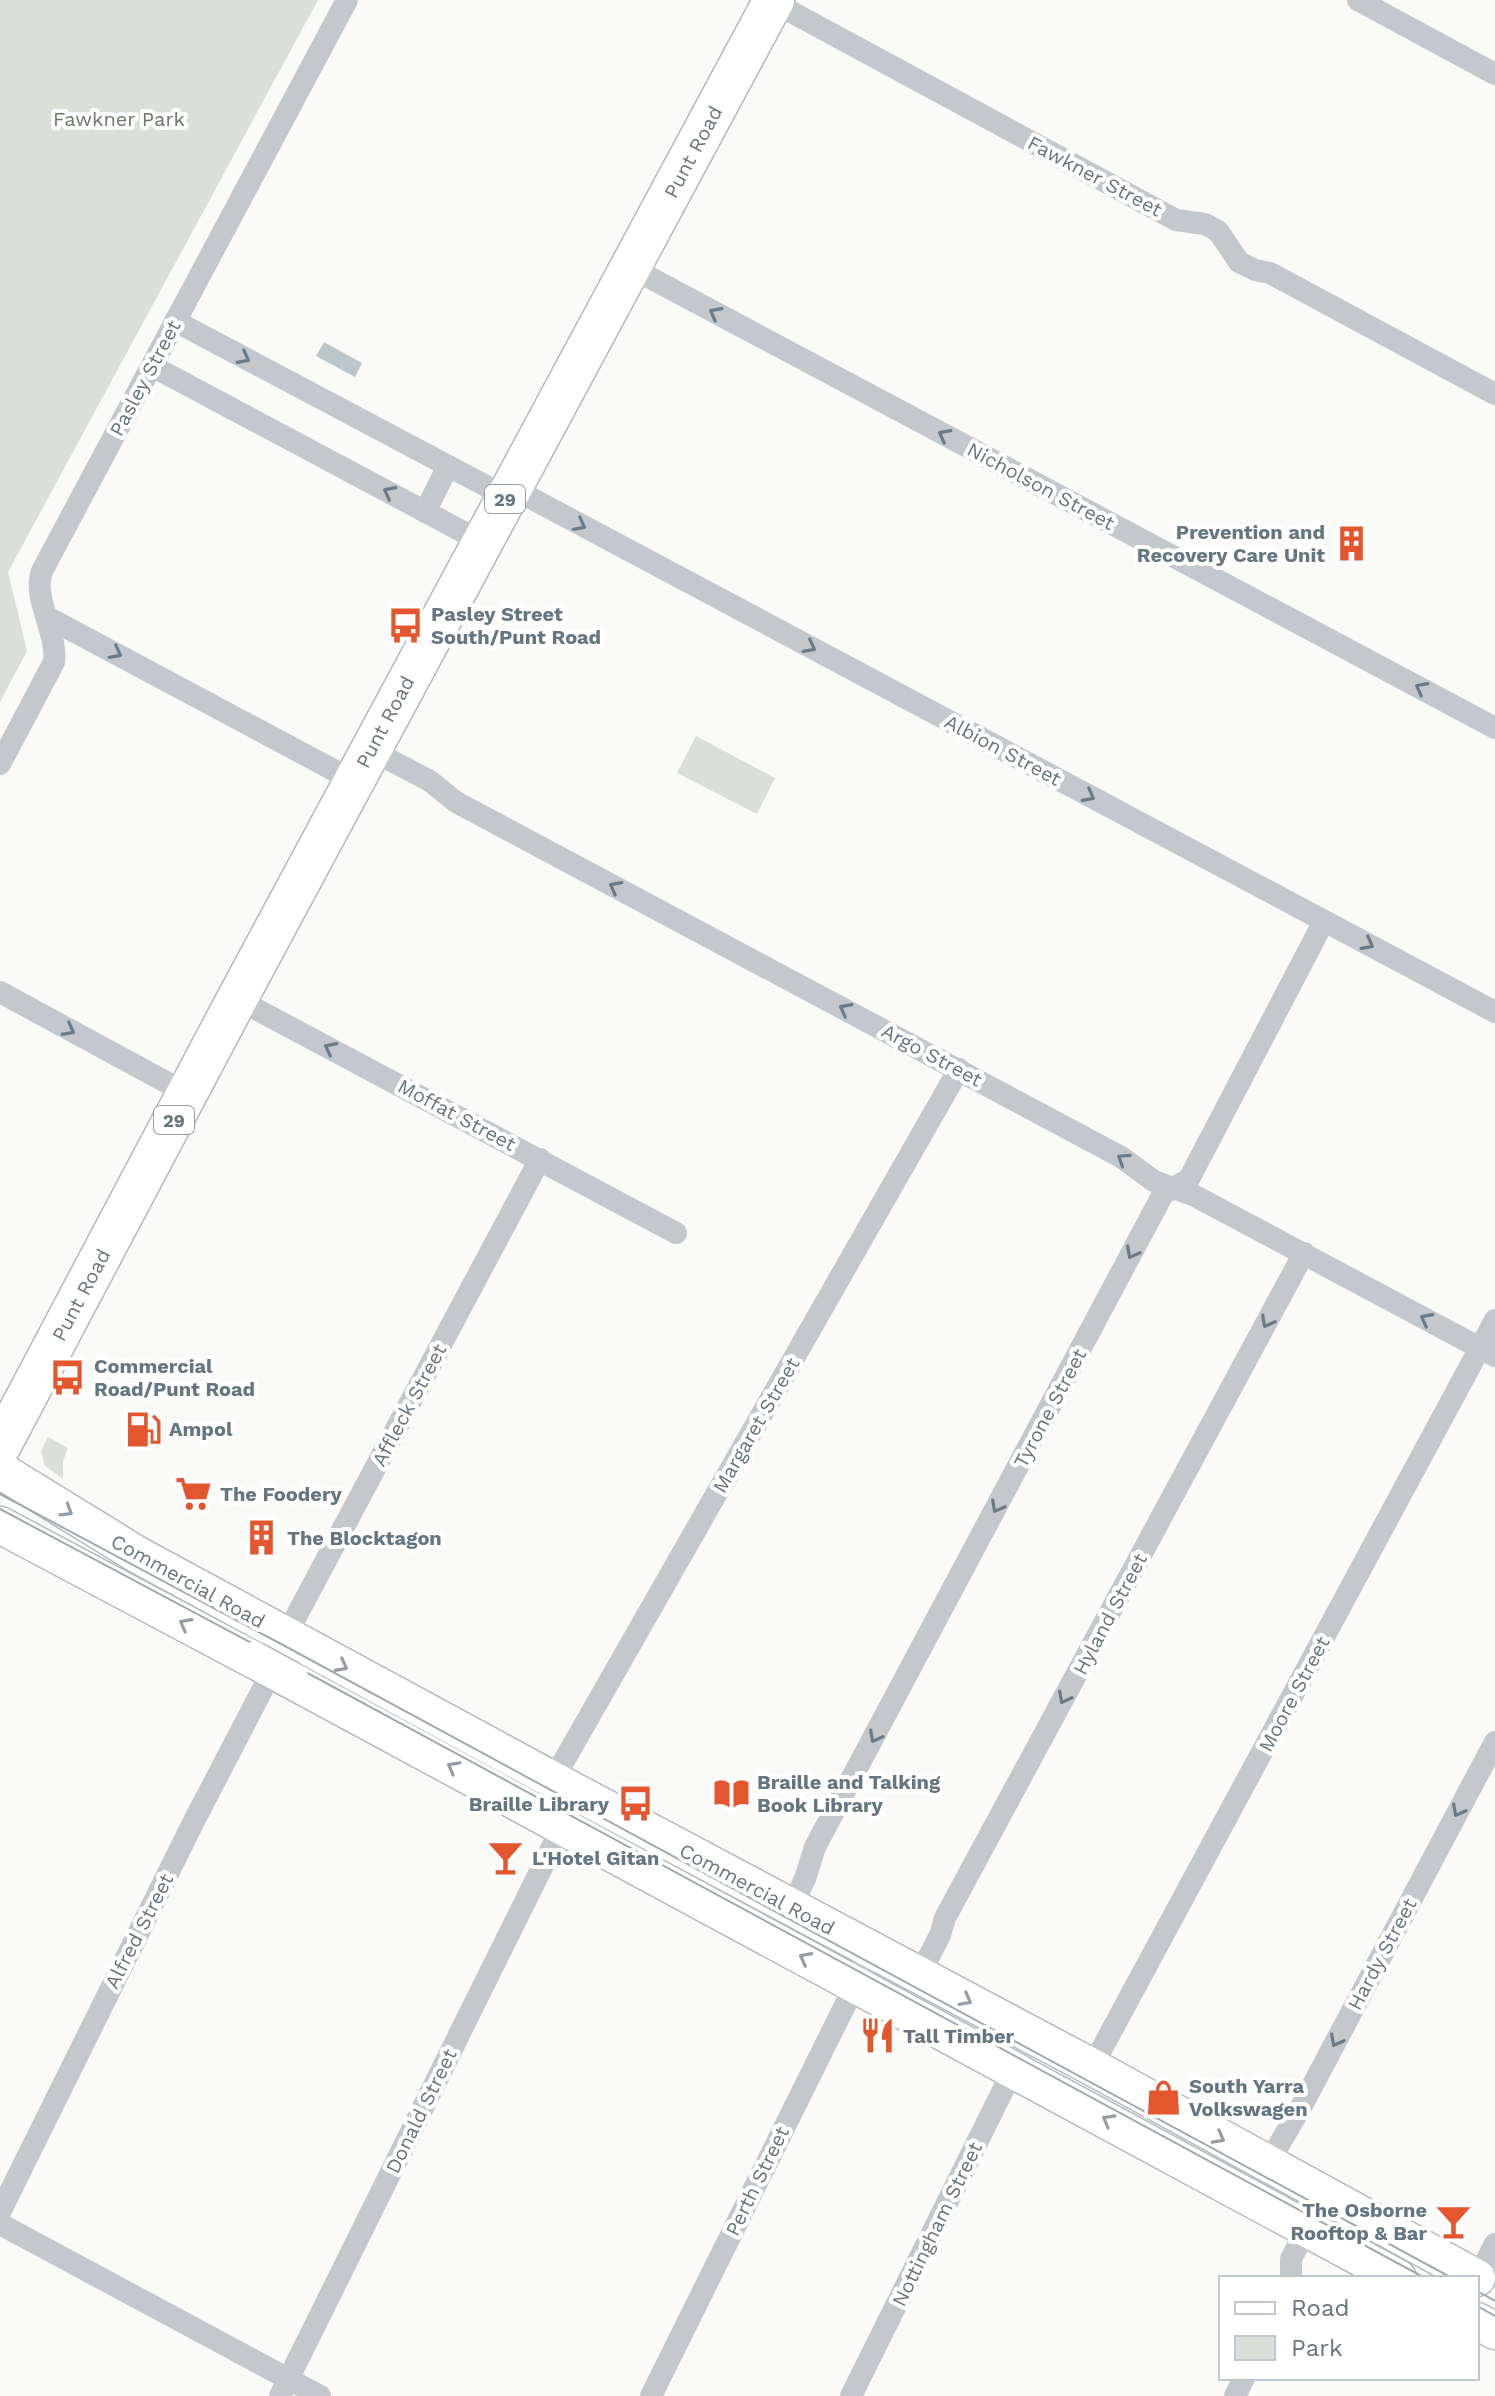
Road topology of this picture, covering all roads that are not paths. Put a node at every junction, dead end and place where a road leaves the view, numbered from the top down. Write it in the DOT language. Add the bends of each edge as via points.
graph roads {
  1 [pos="347,0"];
  2 [pos="1358,0"];
  3 [pos="774,1"];
  4 [pos="1495,74"];
  5 [pos="630,267"];
  6 [pos="175,321"];
  7 [pos="152,366"];
  8 [pos="1495,394"];
  9 [pos="448,466"];
  10 [pos="509,492"];
  11 [pos="425,512"];
  12 [pos="482,542"];
  13 [pos="47,617"];
  14 [pos="1493,723"];
  15 [pos="0,764"];
  16 [pos="362,766"];
  17 [pos="1324,921"];
  18 [pos="0,992"];
  19 [pos="237,999"];
  20 [pos="1495,1012"];
  21 [pos="959,1069"];
  22 [pos="188,1094"];
  23 [pos="540,1159"];
  24 [pos="1173,1188"];
  25 [pos="676,1233"];
  26 [pos="1304,1253"];
  27 [pos="1495,1320"];
  28 [pos="1488,1352"];
  29 [pos="0,1447"];
  30 [pos="0,1470"];
  31 [pos="0,1525"];
  32 [pos="278,1657"];
  33 [pos="1495,1742"];
  34 [pos="553,1780"];
  35 [pos="562,1827"];
  36 [pos="791,1908"];
  37 [pos="859,1976"];
  38 [pos="919,1976"];
  39 [pos="1018,2060"];
  40 [pos="1092,2067"];
  41 [pos="1267,2165"];
  42 [pos="0,2212"];
  43 [pos="0,2224"];
  44 [pos="1307,2228"];
  45 [pos="1495,2244"];
  46 [pos="1291,2276"];
  47 [pos="1394,2276"];
  48 [pos="1473,2276"];
  49 [pos="1478,2276"];
  50 [pos="284,2388"];
  51 [pos="320,2396"];
  52 [pos="651,2396"];
  53 [pos="851,2396"];
  1 -- 6 [label="street, Pasley Street"];
  2 -- 4 [label="street"];
  3 -- 5 [label="highway, Punt Road / 29"];
  3 -- 8 [label="street, Fawkner Street" via="1176,220 1218,231 1239,262 1270,273"];
  5 -- 10 [label="highway, Punt Road / 29"];
  14 -- 5 [label="street, Nicholson Street, one-way"];
  6 -- 7 [label="street, Pasley Street"];
  6 -- 9 [label="street, Albion Street, one-way"];
  11 -- 7 [label="street, one-way"];
  7 -- 13 [label="street, Pasley Street" via="42,571 39,585"];
  9 -- 10 [label="street, Albion Street"];
  9 -- 11 [label="street"];
  10 -- 12 [label="highway, Punt Road / 29"];
  10 -- 17 [label="street, Albion Street, one-way"];
  11 -- 12 [label="street"];
  12 -- 16 [label="highway, Punt Road / 29"];
  13 -- 15 [label="street, Pasley Street" via="54,662"];
  13 -- 16 [label="street, Argo Street, one-way"];
  16 -- 19 [label="highway, Punt Road / 29"];
  21 -- 16 [label="street, Argo Street, one-way" via="456,802 430,781"];
  17 -- 20 [label="street, Albion Street, one-way"];
  17 -- 24 [label="street, Tyrone Street" via="1189,1179"];
  18 -- 22 [label="street, one-way"];
  19 -- 22 [label="highway, Punt Road / 29"];
  23 -- 19 [label="street, Moffat Street, one-way"];
  24 -- 21 [label="street, Argo Street, one-way"];
  21 -- 34 [label="street, Margaret Street"];
  22 -- 29 [label="highway, Punt Road / 29"];
  23 -- 25 [label="street, Moffat Street"];
  23 -- 32 [label="street, Affleck Street"];
  24 -- 26 [label="street, Argo Street"];
  24 -- 36 [label="street, Tyrone Street, one-way" via="1163,1194 815,1847"];
  28 -- 26 [label="street, Argo Street, one-way"];
  26 -- 38 [label="street, Hyland Street, one-way" via="973,1866"];
  27 -- 28 [label="street, Moore Street"];
  28 -- 40 [label="street, Moore Street"];
  30 -- 32 [label="main road, Commercial Road, one-way" via="138,1555"];
  32 -- 31 [label="main road, Commercial Road, one-way"];
  32 -- 34 [label="main road, Commercial Road, one-way"];
  35 -- 32 [label="main road, Commercial Road, one-way"];
  32 -- 42 [label="street, Alfred Street"];
  33 -- 41 [label="street, Hardy Street, one-way"];
  34 -- 36 [label="main road, Commercial Road"];
  37 -- 35 [label="main road, Commercial Road, one-way"];
  35 -- 50 [label="street, Donald Street"];
  36 -- 38 [label="main road, Commercial Road"];
  37 -- 39 [label="main road, Commercial Road"];
  37 -- 52 [label="street, Perth Street"];
  38 -- 40 [label="main road, Commercial Road, one-way"];
  44 -- 39 [label="main road, Commercial Road, one-way"];
  39 -- 53 [label="street, Nottingham Street"];
  40 -- 41 [label="main road, Commercial Road, one-way"];
  41 -- 48 [label="main road, Commercial Road"];
  43 -- 50 [label="street"];
  44 -- 46 [label="street" via="1291,2259"];
  44 -- 47 [label="main road, Commercial Road"];
  45 -- 49 [label="street"];
  50 -- 51 [label="street"];
}
